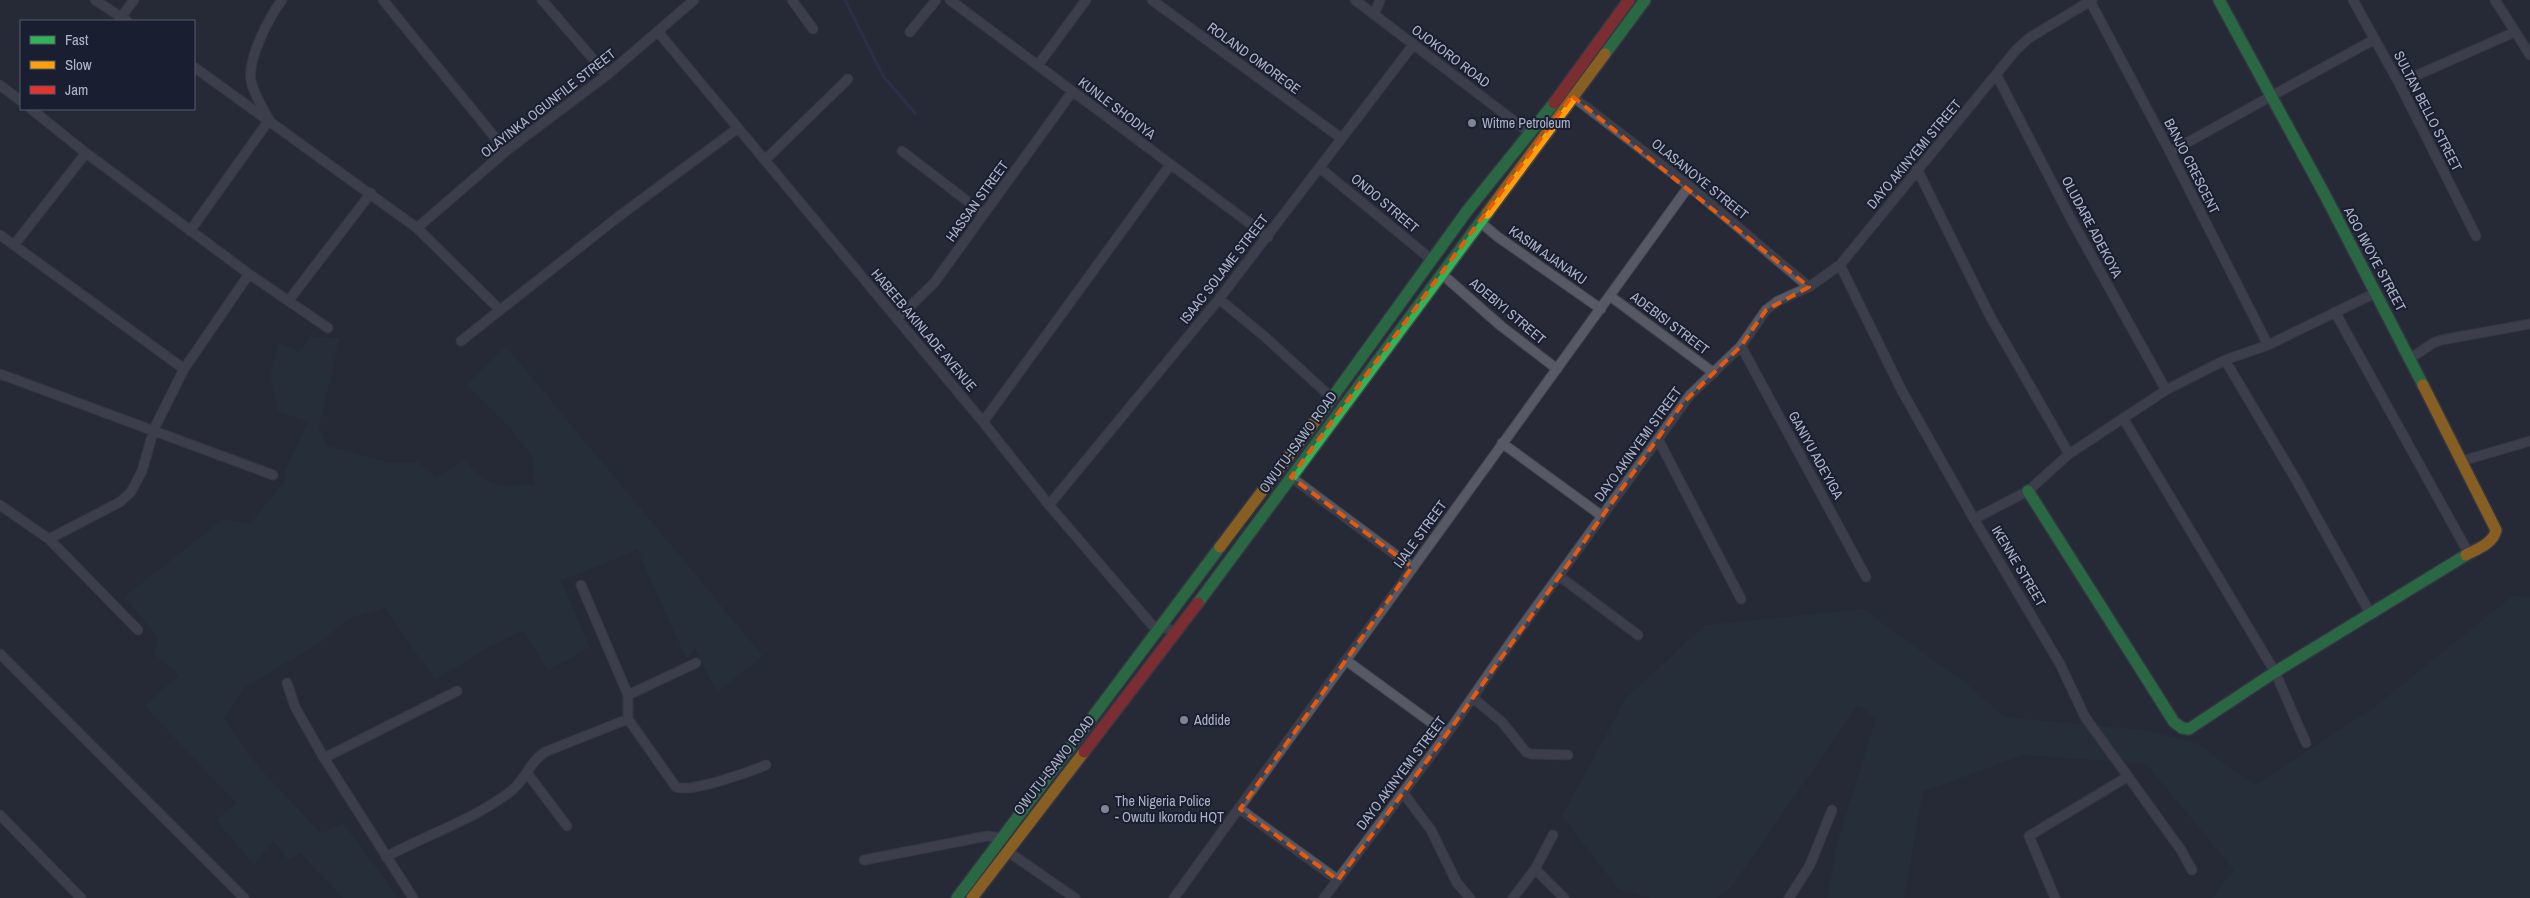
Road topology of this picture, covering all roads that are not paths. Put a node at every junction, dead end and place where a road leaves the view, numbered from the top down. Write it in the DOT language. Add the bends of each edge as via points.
graph roads {
  1 [pos="96,0"];
  2 [pos="134,0"];
  3 [pos="282,0"];
  4 [pos="383,0"];
  5 [pos="542,0"];
  6 [pos="694,0"];
  7 [pos="792,0"];
  8 [pos="936,0"];
  9 [pos="950,0"];
  10 [pos="1086,0"];
  11 [pos="1152,0"];
  12 [pos="1355,0"];
  13 [pos="1380,0"];
  14 [pos="1629,0"];
  15 [pos="1645,0"];
  16 [pos="2219,0"];
  17 [pos="2352,0"];
  18 [pos="2495,0"];
  19 [pos="2091,1"];
  20 [pos="1374,14"];
  21 [pos="124,19"];
  22 [pos="813,29"];
  23 [pos="910,32"];
  24 [pos="2515,32"];
  25 [pos="659,33"];
  26 [pos="2374,39"];
  27 [pos="1413,45"];
  28 [pos="2530,55"];
  29 [pos="1038,66"];
  30 [pos="195,69"];
  31 [pos="607,75"];
  32 [pos="1997,76"];
  33 [pos="848,80"];
  34 [pos="2399,83"];
  35 [pos="0,85"];
  36 [pos="1072,92"];
  37 [pos="2272,94"];
  38 [pos="1572,96"];
  39 [pos="20,100"];
  40 [pos="32,110"];
  41 [pos="269,120"];
  42 [pos="738,128"];
  43 [pos="1531,134"];
  44 [pos="1341,138"];
  45 [pos="506,152"];
  46 [pos="902,152"];
  47 [pos="2170,152"];
  48 [pos="86,153"];
  49 [pos="766,159"];
  50 [pos="1170,164"];
  51 [pos="1320,168"];
  52 [pos="1918,169"];
  53 [pos="1689,186"];
  54 [pos="371,193"];
  55 [pos="984,214"];
  56 [pos="1480,222"];
  57 [pos="418,228"];
  58 [pos="190,231"];
  59 [pos="0,235"];
  60 [pos="2476,236"];
  61 [pos="1268,237"];
  62 [pos="14,245"];
  63 [pos="1432,260"];
  64 [pos="1840,265"];
  65 [pos="249,274"];
  66 [pos="1442,274"];
  67 [pos="1809,286"];
  68 [pos="2375,293"];
  69 [pos="1610,296"];
  70 [pos="1219,299"];
  71 [pos="289,300"];
  72 [pos="499,309"];
  73 [pos="1601,309"];
  74 [pos="2335,312"];
  75 [pos="897,319"];
  76 [pos="2530,324"];
  77 [pos="328,328"];
  78 [pos="461,341"];
  79 [pos="2268,345"];
  80 [pos="1741,346"];
  81 [pos="2410,358"];
  82 [pos="2225,360"];
  83 [pos="184,369"];
  84 [pos="1557,369"];
  85 [pos="1714,373"];
  86 [pos="0,374"];
  87 [pos="2166,390"];
  88 [pos="1332,398"];
  89 [pos="2123,418"];
  90 [pos="983,422"];
  91 [pos="154,429"];
  92 [pos="1658,439"];
  93 [pos="2530,442"];
  94 [pos="1502,443"];
  95 [pos="2069,454"];
  96 [pos="2462,461"];
  97 [pos="273,475"];
  98 [pos="1291,477"];
  99 [pos="2028,491"];
  100 [pos="0,505"];
  101 [pos="1049,505"];
  102 [pos="1602,516"];
  103 [pos="1974,519"];
  104 [pos="49,539"];
  105 [pos="2469,554"];
  106 [pos="1412,567"];
  107 [pos="1559,576"];
  108 [pos="1866,578"];
  109 [pos="581,585"];
  110 [pos="1741,599"];
  111 [pos="2370,613"];
  112 [pos="1160,627"];
  113 [pos="138,630"];
  114 [pos="1177,631"];
  115 [pos="1638,635"];
  116 [pos="0,654"];
  117 [pos="1347,662"];
  118 [pos="696,663"];
  119 [pos="2275,672"];
  120 [pos="287,684"];
  121 [pos="457,691"];
  122 [pos="628,695"];
  123 [pos="1472,698"];
  124 [pos="628,719"];
  125 [pos="1447,734"];
  126 [pos="2306,743"];
  127 [pos="1568,755"];
  128 [pos="324,758"];
  129 [pos="766,765"];
  130 [pos="527,773"];
  131 [pos="2127,778"];
  132 [pos="1404,794"];
  133 [pos="1240,809"];
  134 [pos="1832,810"];
  135 [pos="0,815"];
  136 [pos="567,826"];
  137 [pos="1554,835"];
  138 [pos="998,842"];
  139 [pos="1007,851"];
  140 [pos="386,857"];
  141 [pos="864,860"];
  142 [pos="1535,869"];
  143 [pos="2192,870"];
  144 [pos="1338,880"];
  145 [pos="239,897"];
  146 [pos="81,898"];
  147 [pos="413,898"];
  148 [pos="958,898"];
  149 [pos="972,898"];
  150 [pos="1075,898"];
  151 [pos="1174,898"];
  152 [pos="1324,898"];
  153 [pos="1470,898"];
  154 [pos="1513,898"];
  155 [pos="1564,898"];
  156 [pos="1789,898"];
  157 [pos="2055,898"];
  1 -- 21 [label="street"];
  2 -- 21 [label="street"];
  3 -- 41 [label="street" via="264,32 251,67 251,81"];
  4 -- 45 [label="street"];
  5 -- 31 [label="street"];
  6 -- 25 [label="street, OLAYINKA OGUNFILE STREET"];
  7 -- 22 [label="street"];
  8 -- 23 [label="street"];
  9 -- 29 [label="street, KUNLE SHODIYA"];
  10 -- 29 [label="street"];
  11 -- 44 [label="street, ROLAND OMOREGE"];
  12 -- 20 [label="street, OJOKORO ROAD"];
  13 -- 20 [label="street"];
  14 -- 43 [label="street, OWUTU-ISAWO ROAD"];
  15 -- 38 [label="street, OWUTU-ISAWO ROAD"];
  16 -- 37 [label="street, AGO IWOYE STREET"];
  17 -- 26 [label="street, SULTAN BELLO STREET"];
  18 -- 24 [label="street"];
  19 -- 32 [label="street, DAYO AKINYEMI STREET" via="2029,38"];
  19 -- 47 [label="street, BANJO CRESCENT"];
  20 -- 27 [label="street, OJOKORO ROAD"];
  24 -- 28 [label="street"];
  24 -- 34 [label="street"];
  25 -- 31 [label="street, OLAYINKA OGUNFILE STREET"];
  25 -- 42 [label="street, HABEEB AKINLADE AVENUE"];
  26 -- 34 [label="street, SULTAN BELLO STREET"];
  26 -- 37 [label="street"];
  27 -- 43 [label="street, OJOKORO ROAD"];
  27 -- 44 [label="street, ISAAC SOLAME STREET"];
  29 -- 36 [label="street, KUNLE SHODIYA"];
  30 -- 41 [label="street"];
  31 -- 45 [label="street, OLAYINKA OGUNFILE STREET"];
  32 -- 52 [label="street, DAYO AKINYEMI STREET"];
  32 -- 87 [label="street, OLUDARE ADEKOYA" via="2071,219"];
  33 -- 49 [label="street"];
  34 -- 60 [label="street, SULTAN BELLO STREET"];
  35 -- 39 [label="street"];
  36 -- 50 [label="street, KUNLE SHODIYA"];
  36 -- 55 [label="street, HASSAN STREET"];
  37 -- 47 [label="street"];
  37 -- 68 [label="street, AGO IWOYE STREET"];
  38 -- 53 [label="street, OLASANOYE STREET"];
  38 -- 56 [label="street, OWUTU-ISAWO ROAD"];
  40 -- 48 [label="street"];
  41 -- 54 [label="street"];
  41 -- 58 [label="street"];
  42 -- 49 [label="street, HABEEB AKINLADE AVENUE"];
  42 -- 72 [label="street"];
  43 -- 63 [label="street, OWUTU-ISAWO ROAD"];
  44 -- 51 [label="street, ISAAC SOLAME STREET"];
  45 -- 57 [label="street, OLAYINKA OGUNFILE STREET"];
  46 -- 55 [label="street"];
  47 -- 79 [label="street, BANJO CRESCENT"];
  48 -- 58 [label="street"];
  48 -- 62 [label="street"];
  49 -- 75 [label="street, HABEEB AKINLADE AVENUE"];
  50 -- 61 [label="street, KUNLE SHODIYA"];
  50 -- 90 [label="street"];
  51 -- 61 [label="street, ISAAC SOLAME STREET"];
  51 -- 63 [label="street, ONDO STREET"];
  52 -- 64 [label="street, DAYO AKINYEMI STREET"];
  52 -- 95 [label="street" via="1990,316"];
  53 -- 67 [label="street, OLASANOYE STREET"];
  53 -- 69 [label="street, IJALE STREET"];
  54 -- 57 [label="street"];
  54 -- 71 [label="street"];
  55 -- 75 [label="street, HASSAN STREET" via="934,283"];
  56 -- 66 [label="street, OWUTU-ISAWO ROAD"];
  56 -- 73 [label="street, KASIM AJANAKU"];
  57 -- 72 [label="street"];
  58 -- 65 [label="street"];
  59 -- 62 [label="street"];
  61 -- 70 [label="street, ISAAC SOLAME STREET"];
  62 -- 83 [label="street"];
  63 -- 88 [label="street, OWUTU-ISAWO ROAD"];
  64 -- 67 [label="street, DAYO AKINYEMI STREET"];
  64 -- 103 [label="street, IKENNE STREET" via="1902,391"];
  65 -- 71 [label="street"];
  65 -- 83 [label="street"];
  66 -- 84 [label="street, ADEBIYI STREET" via="1501,326"];
  66 -- 98 [label="street, OWUTU-ISAWO ROAD"];
  67 -- 80 [label="street, DAYO AKINYEMI STREET" via="1766,310"];
  68 -- 74 [label="street"];
  68 -- 81 [label="street, AGO IWOYE STREET"];
  69 -- 73 [label="street, IJALE STREET"];
  69 -- 85 [label="street, ADEBISI STREET"];
  70 -- 88 [label="street"];
  70 -- 101 [label="street, ISAAC SOLAME STREET"];
  71 -- 77 [label="street"];
  72 -- 78 [label="street"];
  73 -- 84 [label="street, IJALE STREET"];
  74 -- 79 [label="street"];
  74 -- 105 [label="street"];
  75 -- 90 [label="street, HABEEB AKINLADE AVENUE"];
  76 -- 81 [label="street" via="2433,343"];
  79 -- 82 [label="street"];
  80 -- 85 [label="street, DAYO AKINYEMI STREET"];
  80 -- 108 [label="street, GANIYU ADEYIGA"];
  81 -- 96 [label="street, AGO IWOYE STREET"];
  82 -- 87 [label="street"];
  82 -- 111 [label="street"];
  83 -- 91 [label="street"];
  84 -- 94 [label="street, IJALE STREET"];
  85 -- 92 [label="street, DAYO AKINYEMI STREET" via="1690,394"];
  86 -- 91 [label="street"];
  87 -- 89 [label="street"];
  88 -- 112 [label="street, OWUTU-ISAWO ROAD"];
  89 -- 95 [label="street"];
  89 -- 119 [label="street"];
  90 -- 101 [label="street, HABEEB AKINLADE AVENUE"];
  91 -- 97 [label="street"];
  91 -- 104 [label="street" via="142,470 131,492 120,502"];
  92 -- 102 [label="street, DAYO AKINYEMI STREET"];
  92 -- 110 [label="street"];
  93 -- 96 [label="street"];
  94 -- 102 [label="street"];
  94 -- 106 [label="street, IJALE STREET"];
  95 -- 99 [label="street"];
  96 -- 105 [label="street, AGO IWOYE STREET" via="2496,530 2495,536"];
  98 -- 106 [label="street"];
  98 -- 114 [label="street, OWUTU-ISAWO ROAD"];
  99 -- 103 [label="street"];
  99 -- 119 [label="street" via="2174,722 2182,728 2188,729"];
  100 -- 104 [label="street"];
  101 -- 112 [label="street, HABEEB AKINLADE AVENUE" via="1152,625"];
  102 -- 107 [label="street, DAYO AKINYEMI STREET"];
  103 -- 131 [label="street, IKENNE STREET" via="2060,664 2085,717"];
  104 -- 113 [label="street"];
  105 -- 111 [label="street"];
  106 -- 117 [label="street, IJALE STREET"];
  107 -- 115 [label="street"];
  107 -- 123 [label="street, DAYO AKINYEMI STREET"];
  109 -- 122 [label="street"];
  111 -- 119 [label="street"];
  112 -- 114 [label="street, HABEEB AKINLADE AVENUE"];
  112 -- 138 [label="street, OWUTU-ISAWO ROAD"];
  114 -- 139 [label="street, OWUTU-ISAWO ROAD"];
  116 -- 145 [label="street"];
  117 -- 125 [label="street"];
  117 -- 133 [label="street, IJALE STREET"];
  118 -- 122 [label="street"];
  119 -- 126 [label="street"];
  120 -- 128 [label="street" via="294,707"];
  121 -- 128 [label="street"];
  122 -- 124 [label="street"];
  123 -- 125 [label="street, DAYO AKINYEMI STREET"];
  123 -- 127 [label="street" via="1502,722 1526,752"];
  124 -- 129 [label="street" via="680,789 734,778"];
  124 -- 130 [label="street" via="545,752 538,756"];
  125 -- 132 [label="street, DAYO AKINYEMI STREET"];
  128 -- 140 [label="street"];
  130 -- 136 [label="street"];
  130 -- 140 [label="street" via="520,784 494,803"];
  131 -- 143 [label="street, IKENNE STREET" via="2181,850"];
  131 -- 157 [label="street" via="2029,836"];
  132 -- 144 [label="street, DAYO AKINYEMI STREET"];
  132 -- 153 [label="street" via="1431,830 1457,883"];
  133 -- 144 [label="street"];
  133 -- 151 [label="street, IJALE STREET"];
  134 -- 156 [label="street" via="1810,865"];
  135 -- 146 [label="street"];
  137 -- 142 [label="street"];
  138 -- 141 [label="street" via="996,837 987,836"];
  138 -- 148 [label="street, OWUTU-ISAWO ROAD"];
  139 -- 149 [label="street, OWUTU-ISAWO ROAD"];
  139 -- 150 [label="street"];
  140 -- 147 [label="street"];
  142 -- 154 [label="street"];
  142 -- 155 [label="street"];
  144 -- 152 [label="street, DAYO AKINYEMI STREET"];
}
